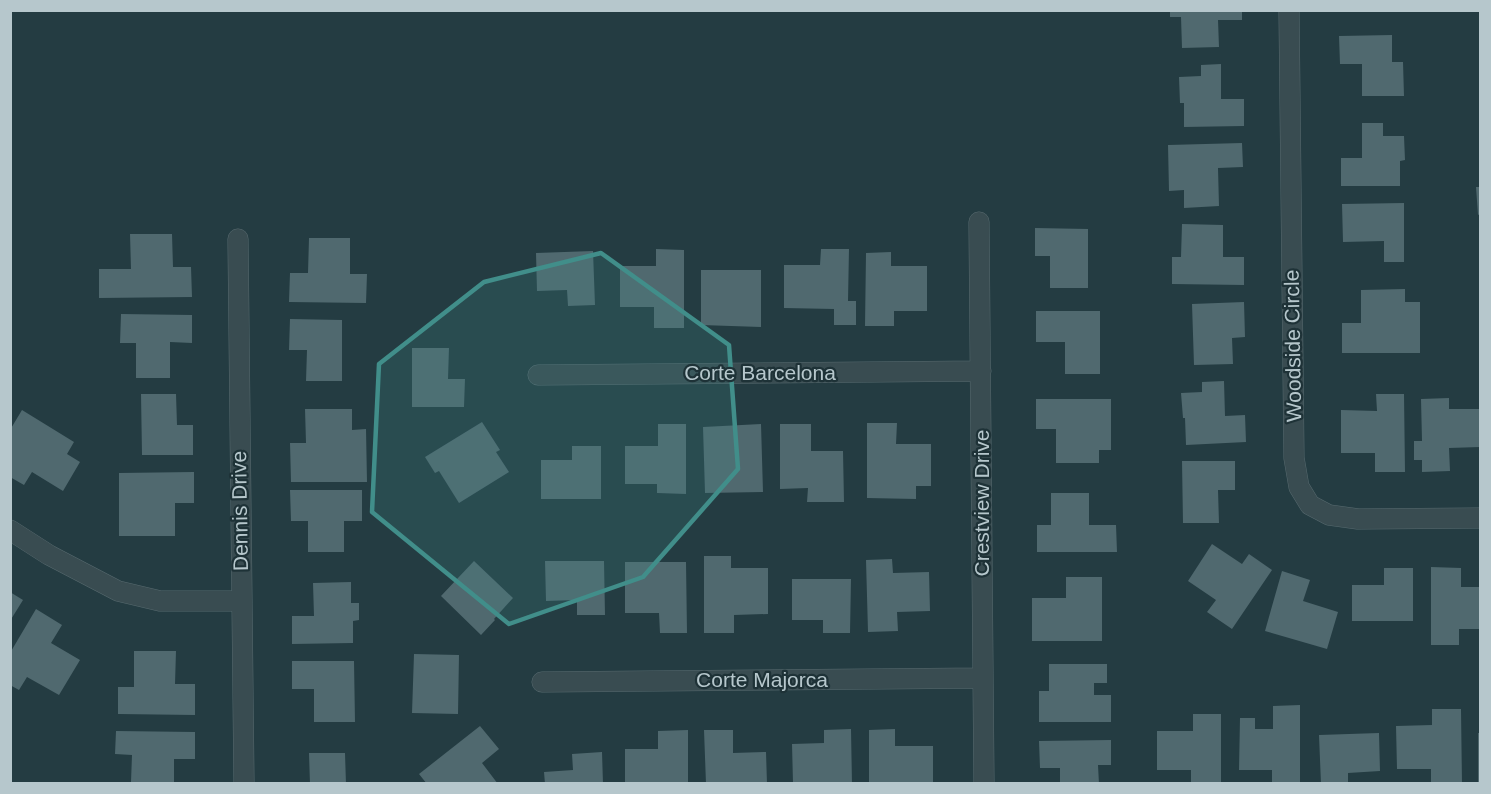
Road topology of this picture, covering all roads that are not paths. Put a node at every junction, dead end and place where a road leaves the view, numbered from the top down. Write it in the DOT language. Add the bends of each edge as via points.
graph roads {
  1 [pos="1289,10"];
  2 [pos="980,222"];
  3 [pos="238,238"];
  4 [pos="981,371"];
  5 [pos="538,375"];
  6 [pos="1480,518"];
  7 [pos="10,530"];
  8 [pos="241,602"];
  9 [pos="983,678"];
  10 [pos="542,682"];
  11 [pos="244,783"];
  12 [pos="984,783"];
  1 -- 6 [label="street, Woodside Circle" via="1294,458 1299,487 1310,505 1329,515 1358,519"];
  2 -- 4 [label="street, Crestview Drive"];
  3 -- 8 [label="street, Dennis Drive"];
  4 -- 5 [label="street, Corte Barcelona"];
  4 -- 9 [label="street, Crestview Drive"];
  7 -- 8 [label="street" via="118,591 160,601"];
  8 -- 11 [label="street, Dennis Drive"];
  9 -- 10 [label="street, Corte Majorca"];
  9 -- 12 [label="street, Crestview Drive"];
}
